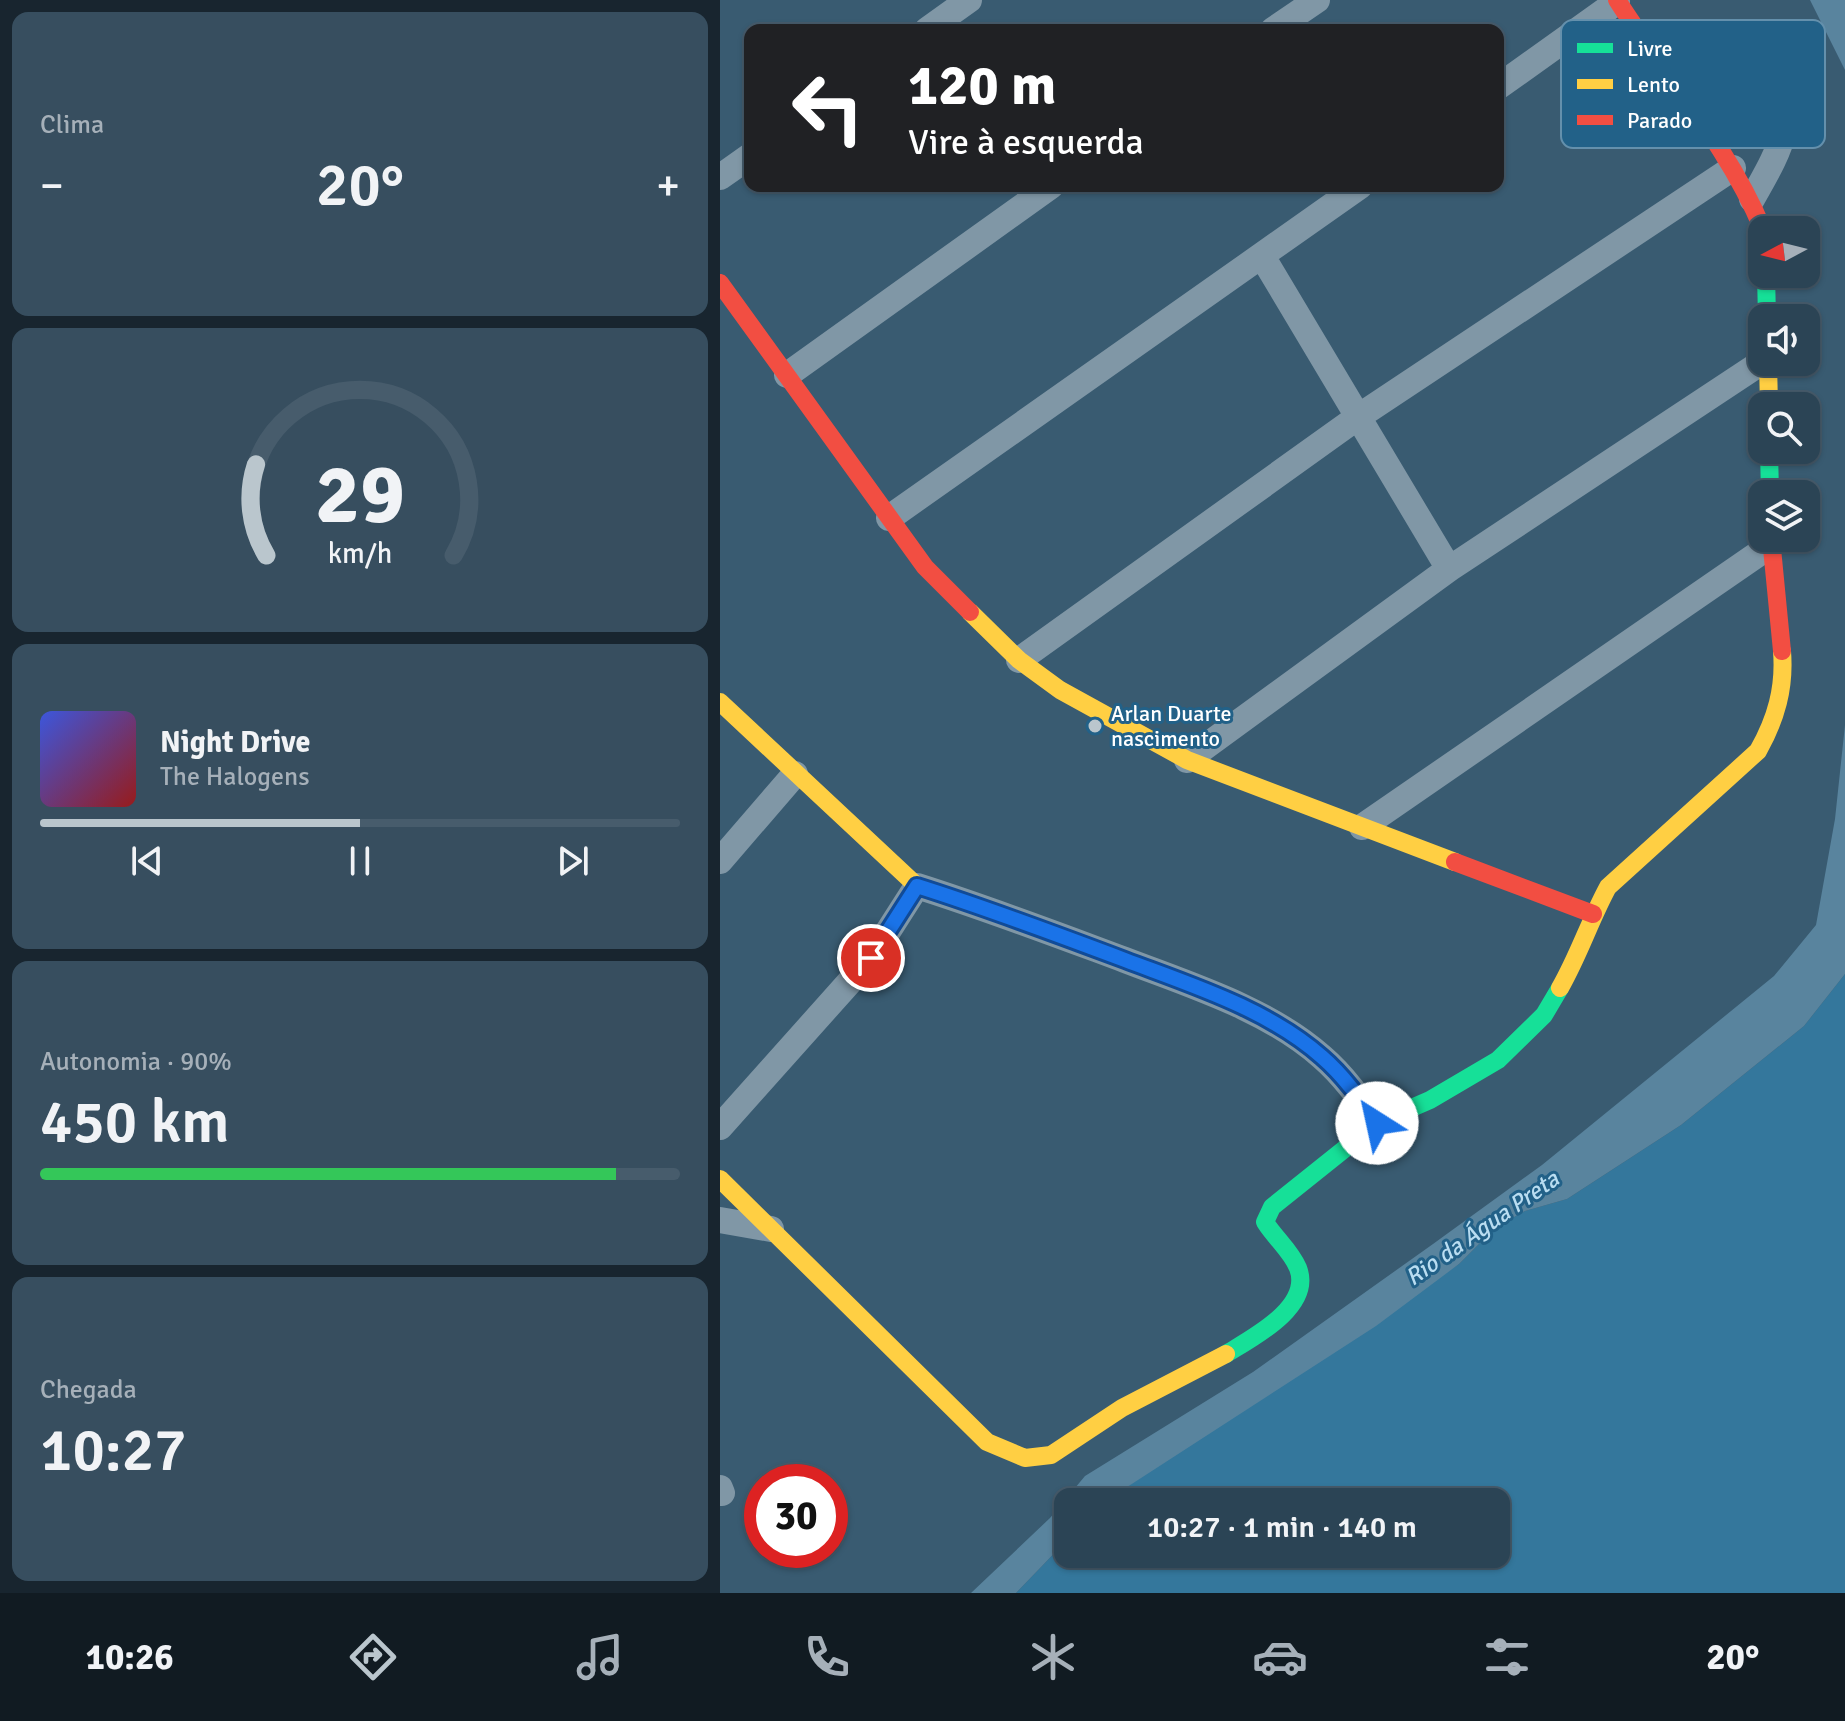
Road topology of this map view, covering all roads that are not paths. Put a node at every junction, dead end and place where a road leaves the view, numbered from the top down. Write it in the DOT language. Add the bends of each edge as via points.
graph roads {
  1 [pos="969,0"];
  2 [pos="1317,0"];
  3 [pos="1617,1"];
  4 [pos="1591,20"];
  5 [pos="1630,20"];
  6 [pos="935,24"];
  7 [pos="1282,24"];
  8 [pos="1561,41"];
  9 [pos="1504,83"];
  10 [pos="1719,148"];
  11 [pos="1780,148"];
  12 [pos="744,160"];
  13 [pos="1733,168"];
  14 [pos="720,177"];
  15 [pos="1043,192"];
  16 [pos="1352,192"];
  17 [pos="1752,199"];
  18 [pos="1758,216"];
  19 [pos="1262,256"];
  20 [pos="720,283"];
  21 [pos="1748,373"];
  22 [pos="787,375"];
  23 [pos="1358,417"];
  24 [pos="889,518"];
  25 [pos="1757,552"];
  26 [pos="1772,552"];
  27 [pos="1449,569"];
  28 [pos="1019,660"];
  29 [pos="720,702"];
  30 [pos="1187,760"];
  31 [pos="795,774"];
  32 [pos="1362,827"];
  33 [pos="720,861"];
  34 [pos="917,886"];
  35 [pos="1593,914"];
  36 [pos="1377,1123"];
  37 [pos="720,1127"];
  38 [pos="720,1179"];
  39 [pos="720,1220"];
  40 [pos="771,1229"];
  1 -- 6 [label="street"];
  2 -- 7 [label="street"];
  3 -- 4 [label="street"];
  3 -- 5 [label="street"];
  8 -- 9 [label="street"];
  10 -- 13 [label="street"];
  11 -- 17 [label="street"];
  12 -- 14 [label="street"];
  13 -- 17 [label="street"];
  13 -- 23 [label="street"];
  15 -- 22 [label="street"];
  16 -- 19 [label="street"];
  17 -- 18 [label="street"];
  19 -- 23 [label="street"];
  19 -- 24 [label="street"];
  20 -- 22 [label="street"];
  21 -- 27 [label="street"];
  22 -- 24 [label="street"];
  23 -- 27 [label="street"];
  23 -- 28 [label="street"];
  24 -- 28 [label="street" via="925,567"];
  25 -- 32 [label="street"];
  26 -- 35 [label="street" via="1783,656 1774,722 1758,751 1628,865"];
  27 -- 30 [label="street"];
  28 -- 30 [label="street" via="1098,713"];
  29 -- 31 [label="street"];
  30 -- 32 [label="street"];
  31 -- 33 [label="street"];
  31 -- 34 [label="street"];
  32 -- 35 [label="street"];
  34 -- 36 [label="street" via="1200,989 1269,1022 1320,1055"];
  34 -- 37 [label="street" via="871,958"];
  35 -- 36 [label="street" via="1579,955 1544,1015 1498,1060 1430,1100"];
  36 -- 40 [label="street" via="1265,1216 1301,1284 1295,1301 1280,1317 1051,1455 1012,1456 987,1442"];
  38 -- 40 [label="street"];
  39 -- 40 [label="street"];
}
